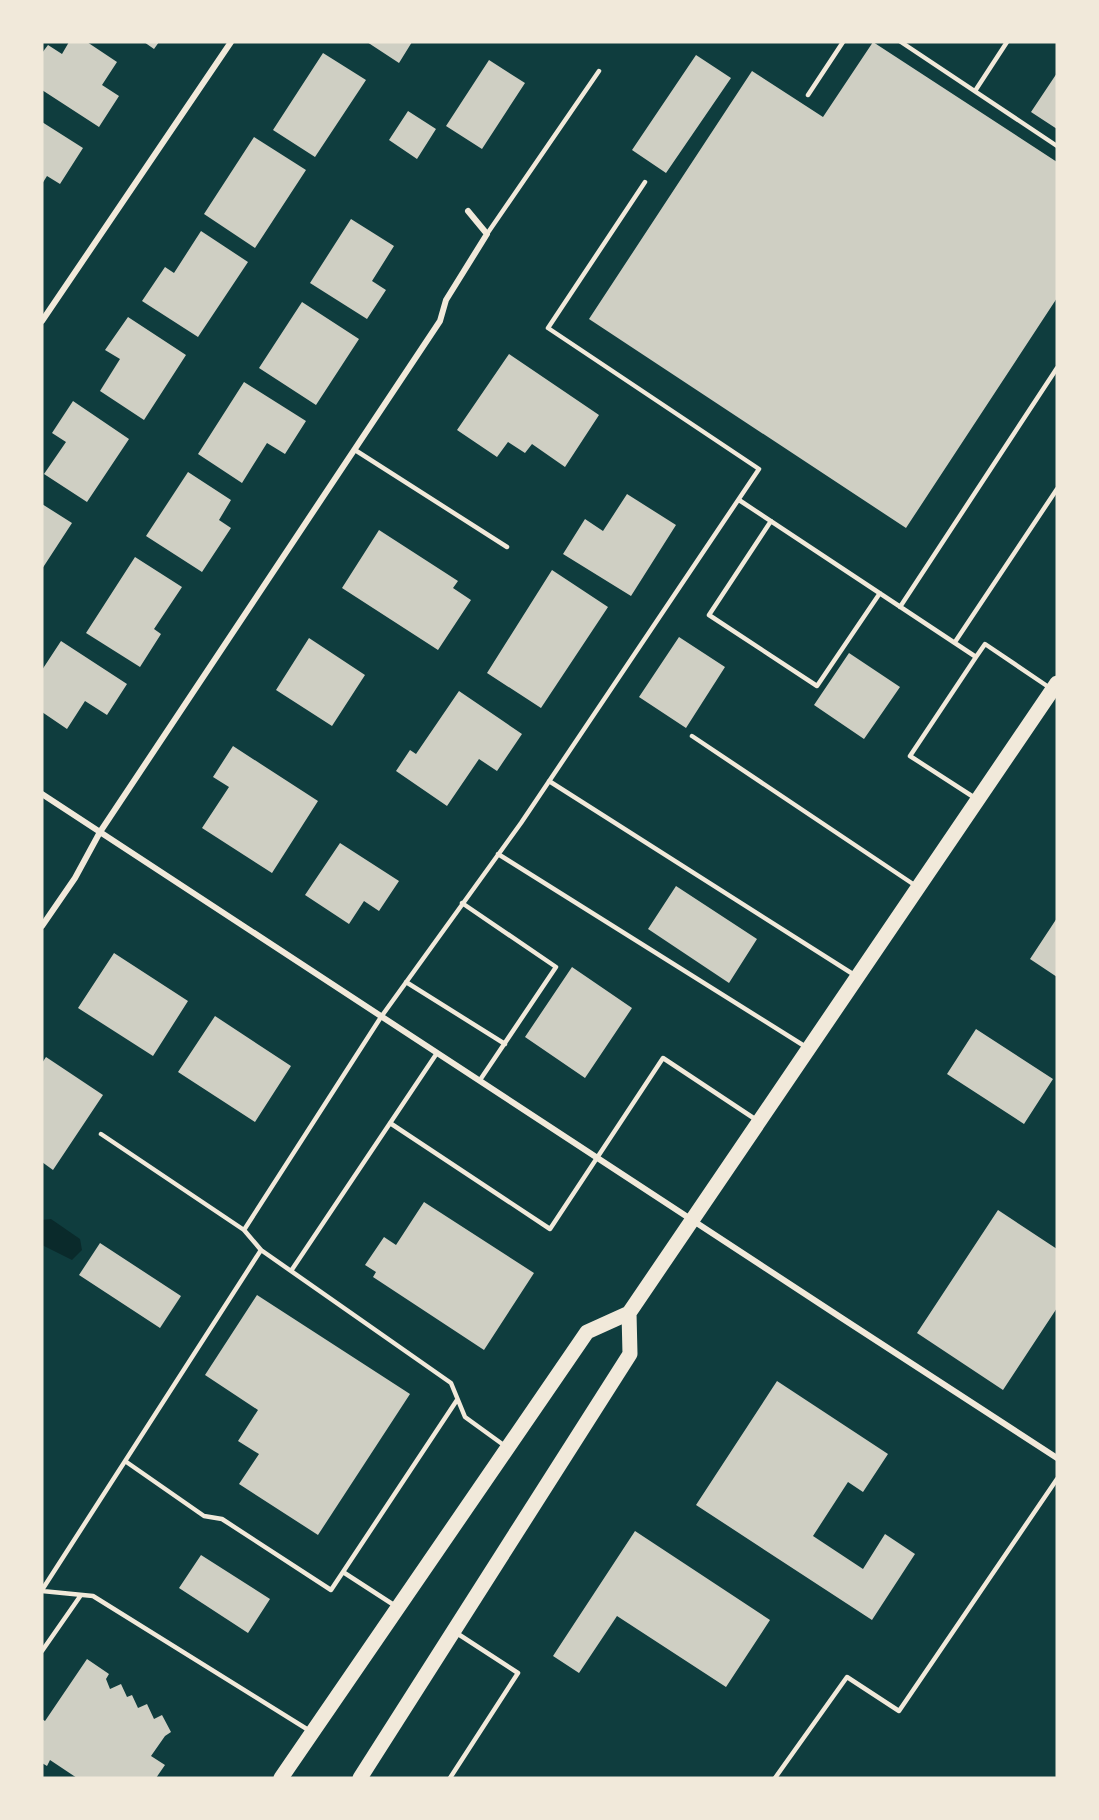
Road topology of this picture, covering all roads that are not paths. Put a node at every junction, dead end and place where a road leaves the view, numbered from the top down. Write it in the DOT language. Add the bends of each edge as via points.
graph roads {
  1 [pos="231,42"];
  2 [pos="843,42"];
  3 [pos="901,42"];
  4 [pos="1007,42"];
  5 [pos="599,72"];
  6 [pos="975,91"];
  7 [pos="808,95"];
  8 [pos="1057,146"];
  9 [pos="645,182"];
  10 [pos="468,211"];
  11 [pos="488,234"];
  12 [pos="42,321"];
  13 [pos="1057,369"];
  14 [pos="355,450"];
  15 [pos="1057,489"];
  16 [pos="739,500"];
  17 [pos="771,521"];
  18 [pos="507,547"];
  19 [pos="880,593"];
  20 [pos="900,607"];
  21 [pos="955,642"];
  22 [pos="976,657"];
  23 [pos="1056,688"];
  24 [pos="692,736"];
  25 [pos="549,781"];
  26 [pos="42,794"];
  27 [pos="977,800"];
  28 [pos="100,832"];
  29 [pos="498,854"];
  30 [pos="918,887"];
  31 [pos="462,903"];
  32 [pos="42,926"];
  33 [pos="857,977"];
  34 [pos="406,982"];
  35 [pos="381,1017"];
  36 [pos="505,1044"];
  37 [pos="808,1049"];
  38 [pos="437,1053"];
  39 [pos="480,1080"];
  40 [pos="759,1122"];
  41 [pos="390,1124"];
  42 [pos="101,1134"];
  43 [pos="596,1159"];
  44 [pos="691,1221"];
  45 [pos="244,1230"];
  46 [pos="261,1251"];
  47 [pos="291,1271"];
  48 [pos="629,1312"];
  49 [pos="457,1400"];
  50 [pos="508,1448"];
  51 [pos="1057,1458"];
  52 [pos="126,1461"];
  53 [pos="1057,1479"];
  54 [pos="343,1572"];
  55 [pos="42,1590"];
  56 [pos="81,1595"];
  57 [pos="399,1608"];
  58 [pos="453,1630"];
  59 [pos="42,1651"];
  60 [pos="314,1733"];
  61 [pos="281,1778"];
  62 [pos="360,1778"];
  63 [pos="450,1778"];
  64 [pos="776,1778"];
  1 -- 12 [label="street"];
  2 -- 7 [label="lane"];
  3 -- 6 [label="lane"];
  4 -- 6 [label="lane"];
  5 -- 11 [label="lane"];
  6 -- 8 [label="lane"];
  9 -- 16 [label="lane" via="548,328 759,470"];
  10 -- 11 [label="street"];
  11 -- 14 [label="street" via="446,300 440,321"];
  13 -- 20 [label="lane"];
  14 -- 18 [label="lane"];
  14 -- 28 [label="street"];
  15 -- 21 [label="lane"];
  16 -- 17 [label="lane"];
  16 -- 25 [label="lane"];
  17 -- 19 [label="lane"];
  17 -- 19 [label="lane" via="709,615 817,686"];
  19 -- 20 [label="lane"];
  20 -- 21 [label="lane"];
  21 -- 22 [label="lane"];
  22 -- 23 [label="lane" via="985,644"];
  22 -- 27 [label="lane" via="910,756"];
  23 -- 27 [label="main road"];
  24 -- 30 [label="lane"];
  25 -- 29 [label="lane"];
  25 -- 33 [label="lane"];
  26 -- 28 [label="street"];
  27 -- 30 [label="main road"];
  28 -- 32 [label="street"];
  28 -- 35 [label="street"];
  29 -- 31 [label="lane"];
  29 -- 37 [label="lane"];
  30 -- 33 [label="main road"];
  31 -- 34 [label="lane"];
  31 -- 36 [label="lane" via="556,967"];
  33 -- 37 [label="main road"];
  34 -- 35 [label="lane"];
  34 -- 36 [label="lane"];
  35 -- 38 [label="street"];
  35 -- 45 [label="lane"];
  36 -- 39 [label="lane"];
  37 -- 40 [label="main road"];
  38 -- 39 [label="street"];
  38 -- 41 [label="lane"];
  39 -- 43 [label="street"];
  40 -- 43 [label="lane" via="663,1058"];
  40 -- 44 [label="main road"];
  41 -- 43 [label="lane" via="550,1229"];
  41 -- 47 [label="lane"];
  42 -- 45 [label="lane"];
  43 -- 44 [label="street"];
  44 -- 48 [label="main road"];
  44 -- 51 [label="street"];
  45 -- 46 [label="lane"];
  46 -- 47 [label="lane"];
  46 -- 52 [label="lane"];
  47 -- 49 [label="lane" via="452,1383"];
  48 -- 50 [label="main road" via="587,1332"];
  48 -- 58 [label="main road" via="630,1354"];
  49 -- 50 [label="lane" via="465,1417"];
  49 -- 54 [label="lane"];
  50 -- 57 [label="main road"];
  52 -- 54 [label="lane" via="204,1516 222,1519 331,1590"];
  52 -- 55 [label="lane"];
  53 -- 64 [label="lane" via="898,1712 847,1677"];
  54 -- 57 [label="lane"];
  55 -- 56 [label="lane"];
  56 -- 59 [label="lane"];
  56 -- 60 [label="lane" via="93,1596"];
  57 -- 60 [label="main road"];
  58 -- 62 [label="main road"];
  58 -- 63 [label="lane" via="518,1673"];
  60 -- 61 [label="main road"];
}
